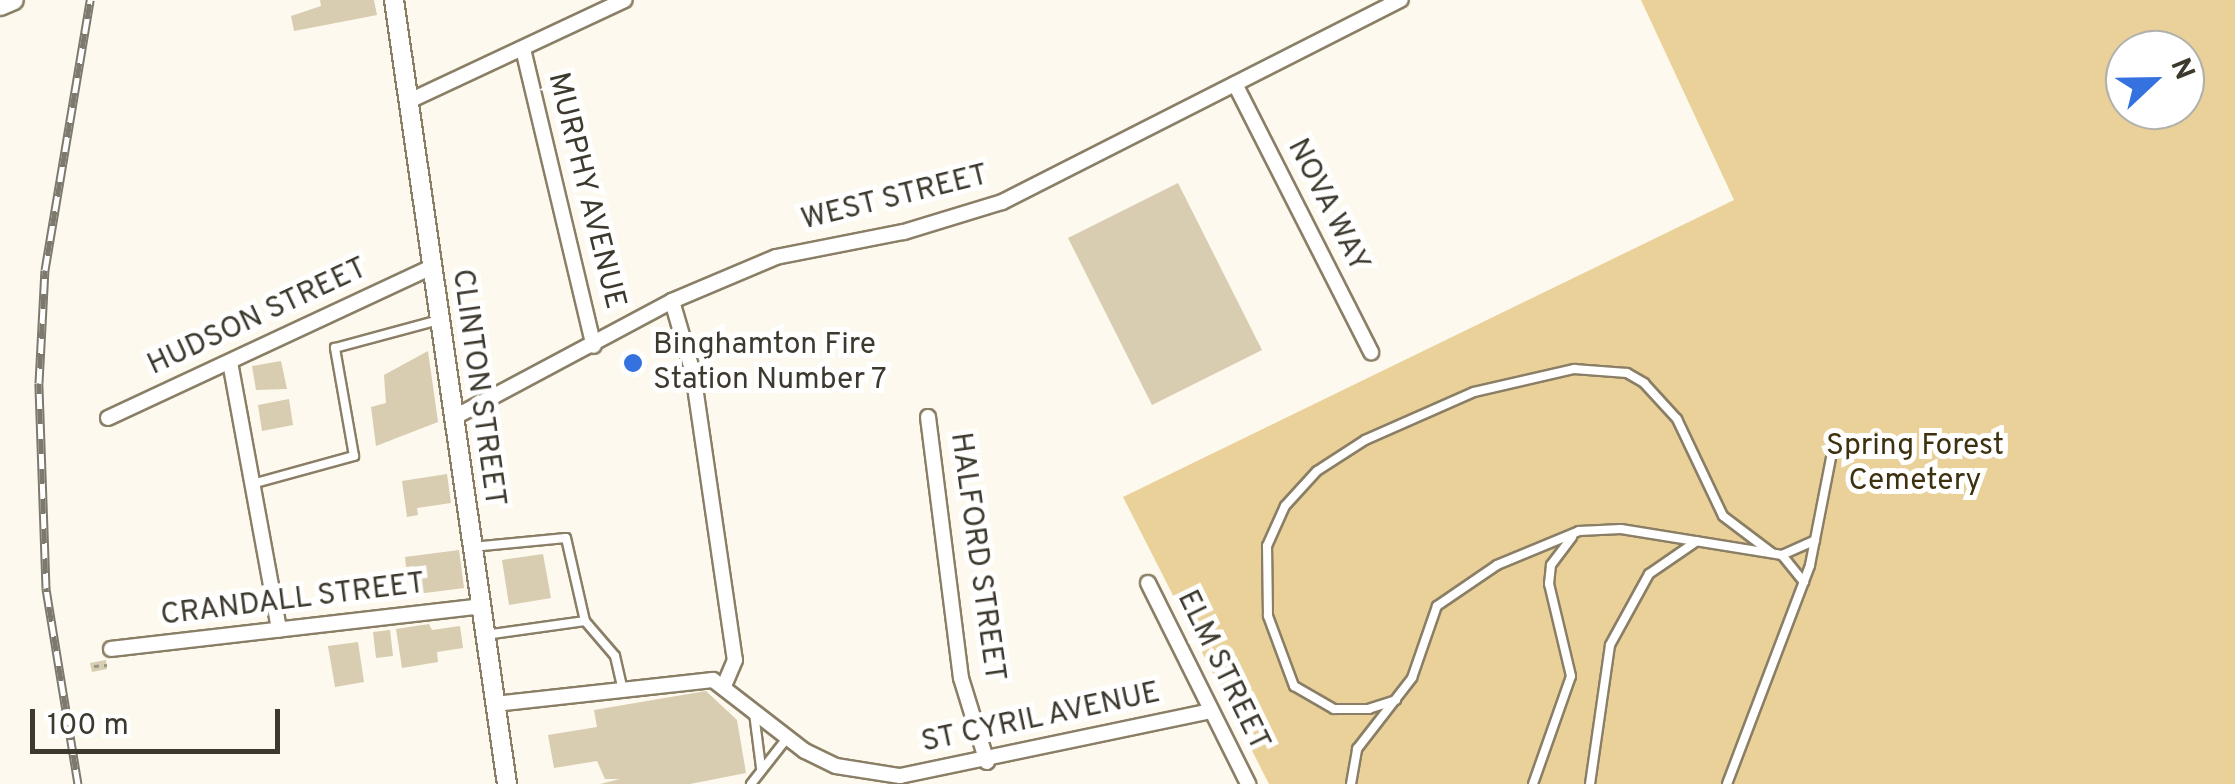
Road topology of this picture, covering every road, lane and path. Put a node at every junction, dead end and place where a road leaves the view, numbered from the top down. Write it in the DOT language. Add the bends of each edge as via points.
graph roads {
  1 [pos="14,0"];
  2 [pos="394,0"];
  3 [pos="625,0"];
  4 [pos="1401,0"];
  5 [pos="0,6"];
  6 [pos="523,49"];
  7 [pos="1235,84"];
  8 [pos="408,101"];
  9 [pos="432,267"];
  10 [pos="672,302"];
  11 [pos="439,320"];
  12 [pos="594,346"];
  13 [pos="1371,352"];
  14 [pos="230,362"];
  15 [pos="108,418"];
  16 [pos="453,418"];
  17 [pos="928,418"];
  18 [pos="1833,448"];
  19 [pos="252,484"];
  20 [pos="1580,531"];
  21 [pos="1697,540"];
  22 [pos="1815,540"];
  23 [pos="472,547"];
  24 [pos="1772,553"];
  25 [pos="1782,554"];
  26 [pos="1804,582"];
  27 [pos="1148,583"];
  28 [pos="481,606"];
  29 [pos="585,621"];
  30 [pos="280,630"];
  31 [pos="485,635"];
  32 [pos="111,649"];
  33 [pos="106,665"];
  34 [pos="94,666"];
  35 [pos="725,683"];
  36 [pos="622,687"];
  37 [pos="1396,700"];
  38 [pos="495,704"];
  39 [pos="754,707"];
  40 [pos="1210,711"];
  41 [pos="788,737"];
  42 [pos="987,762"];
  43 [pos="761,768"];
  44 [pos="936,778"];
  45 [pos="506,784"];
  46 [pos="751,784"];
  47 [pos="1248,784"];
  48 [pos="1352,784"];
  49 [pos="1533,784"];
  50 [pos="1590,784"];
  51 [pos="1727,784"];
  1 -- 5 [label="street"];
  2 -- 8 [label="street, CLINTON STREET"];
  3 -- 6 [label="street"];
  4 -- 7 [label="street, WEST STREET"];
  6 -- 8 [label="street"];
  6 -- 12 [label="street, MURPHY AVENUE"];
  7 -- 10 [label="street, WEST STREET" via="1002,202 904,232 776,257"];
  7 -- 13 [label="street, NOVA WAY"];
  8 -- 9 [label="street, CLINTON STREET"];
  9 -- 11 [label="street, CLINTON STREET"];
  9 -- 14 [label="street, HUDSON STREET"];
  10 -- 12 [label="street, WEST STREET"];
  10 -- 35 [label="street" via="692,374 735,660"];
  11 -- 16 [label="street, CLINTON STREET"];
  11 -- 19 [label="lane" via="335,348 354,456"];
  12 -- 16 [label="street, WEST STREET"];
  14 -- 15 [label="street, HUDSON STREET"];
  14 -- 19 [label="street"];
  16 -- 23 [label="street, CLINTON STREET"];
  17 -- 42 [label="street, HALFORD STREET" via="961,678"];
  18 -- 22 [label="lane"];
  19 -- 30 [label="street"];
  20 -- 21 [label="lane" via="1653,531"];
  20 -- 37 [label="lane" via="1496,565 1448,594"];
  20 -- 49 [label="lane" via="1551,565 1549,584 1570,676"];
  21 -- 24 [label="lane"];
  21 -- 50 [label="lane" via="1649,574 1610,645"];
  22 -- 25 [label="lane"];
  22 -- 26 [label="lane"];
  23 -- 28 [label="street, CLINTON STREET"];
  23 -- 29 [label="lane" via="566,538"];
  24 -- 25 [label="lane"];
  24 -- 37 [label="lane" via="1723,516 1677,419 1644,382 1627,373 1574,369 1528,374 1474,392 1365,440 1318,470 1285,506 1267,546 1268,616 1294,686 1334,709 1369,709"];
  25 -- 26 [label="lane"];
  26 -- 51 [label="lane"];
  27 -- 40 [label="street, ELM STREET"];
  28 -- 30 [label="street, CRANDALL STREET"];
  28 -- 31 [label="street, CLINTON STREET"];
  29 -- 31 [label="lane"];
  29 -- 36 [label="lane" via="614,656"];
  30 -- 32 [label="street, CRANDALL STREET"];
  31 -- 38 [label="street, CLINTON STREET"];
  33 -- 34 [label="path"];
  35 -- 36 [label="street" via="688,678"];
  35 -- 39 [label="street, ST CYRIL AVENUE"];
  36 -- 38 [label="street"];
  37 -- 48 [label="lane" via="1358,749"];
  38 -- 45 [label="street, CLINTON STREET"];
  39 -- 41 [label="street, ST CYRIL AVENUE"];
  39 -- 43 [label="lane"];
  40 -- 42 [label="street, ST CYRIL AVENUE"];
  40 -- 47 [label="street, ELM STREET"];
  41 -- 43 [label="lane"];
  41 -- 44 [label="street, ST CYRIL AVENUE" via="836,766"];
  42 -- 44 [label="street, ST CYRIL AVENUE"];
  43 -- 46 [label="lane"];
}
